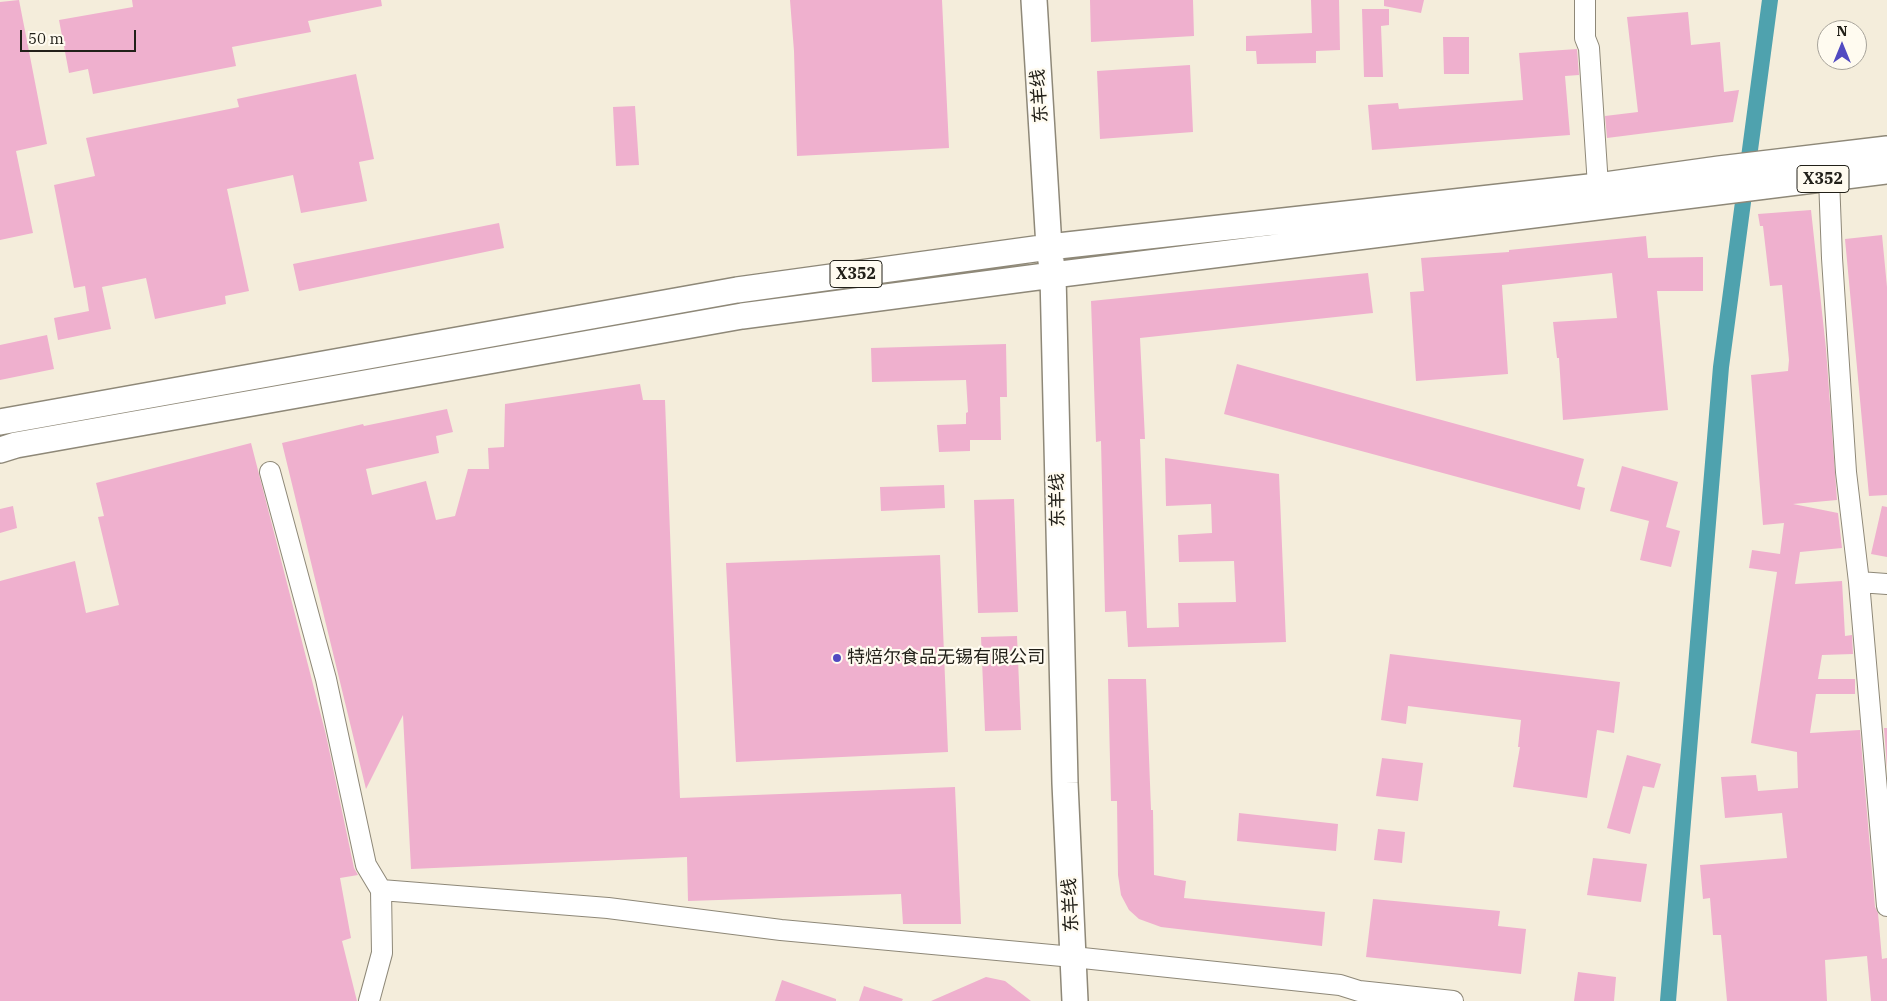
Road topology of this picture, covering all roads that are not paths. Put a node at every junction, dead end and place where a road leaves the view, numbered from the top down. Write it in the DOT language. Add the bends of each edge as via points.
graph roads {
  1 [pos="1034,0"];
  2 [pos="1585,0"];
  3 [pos="1887,149"];
  4 [pos="1887,172"];
  5 [pos="1829,178"];
  6 [pos="1717,181"];
  7 [pos="1598,186"];
  8 [pos="1049,247"];
  9 [pos="1053,275"];
  10 [pos="0,422"];
  11 [pos="0,450"];
  12 [pos="270,472"];
  13 [pos="1859,582"];
  14 [pos="1887,584"];
  15 [pos="381,890"];
  16 [pos="1887,906"];
  17 [pos="1073,957"];
  18 [pos="369,1001"];
  19 [pos="1075,1001"];
  20 [pos="1453,1001"];
  1 -- 8 [label="main road, 东羊线"];
  2 -- 7 [label="street" via="1585,38 1589,48"];
  3 -- 6 [label="main road, X352" via="1763,164"];
  4 -- 5 [label="main road, X352"];
  5 -- 6 [label="main road, X352" via="1760,188"];
  5 -- 13 [label="street" via="1846,472"];
  6 -- 7 [label="main road, X352"];
  6 -- 9 [label="main road, X352"];
  7 -- 8 [label="main road, X352"];
  8 -- 9 [label="main road, 东羊线"];
  8 -- 10 [label="main road, X352" via="737,290"];
  9 -- 11 [label="main road, X352" via="742,316"];
  9 -- 17 [label="main road, 东羊线" via="1065,784"];
  12 -- 15 [label="street" via="326,679 366,865"];
  13 -- 14 [label="street"];
  13 -- 16 [label="street"];
  15 -- 17 [label="street" via="608,908 781,930"];
  15 -- 18 [label="street" via="382,953"];
  17 -- 19 [label="main road, 东羊线"];
  17 -- 20 [label="street" via="1340,985 1359,991"];
}
